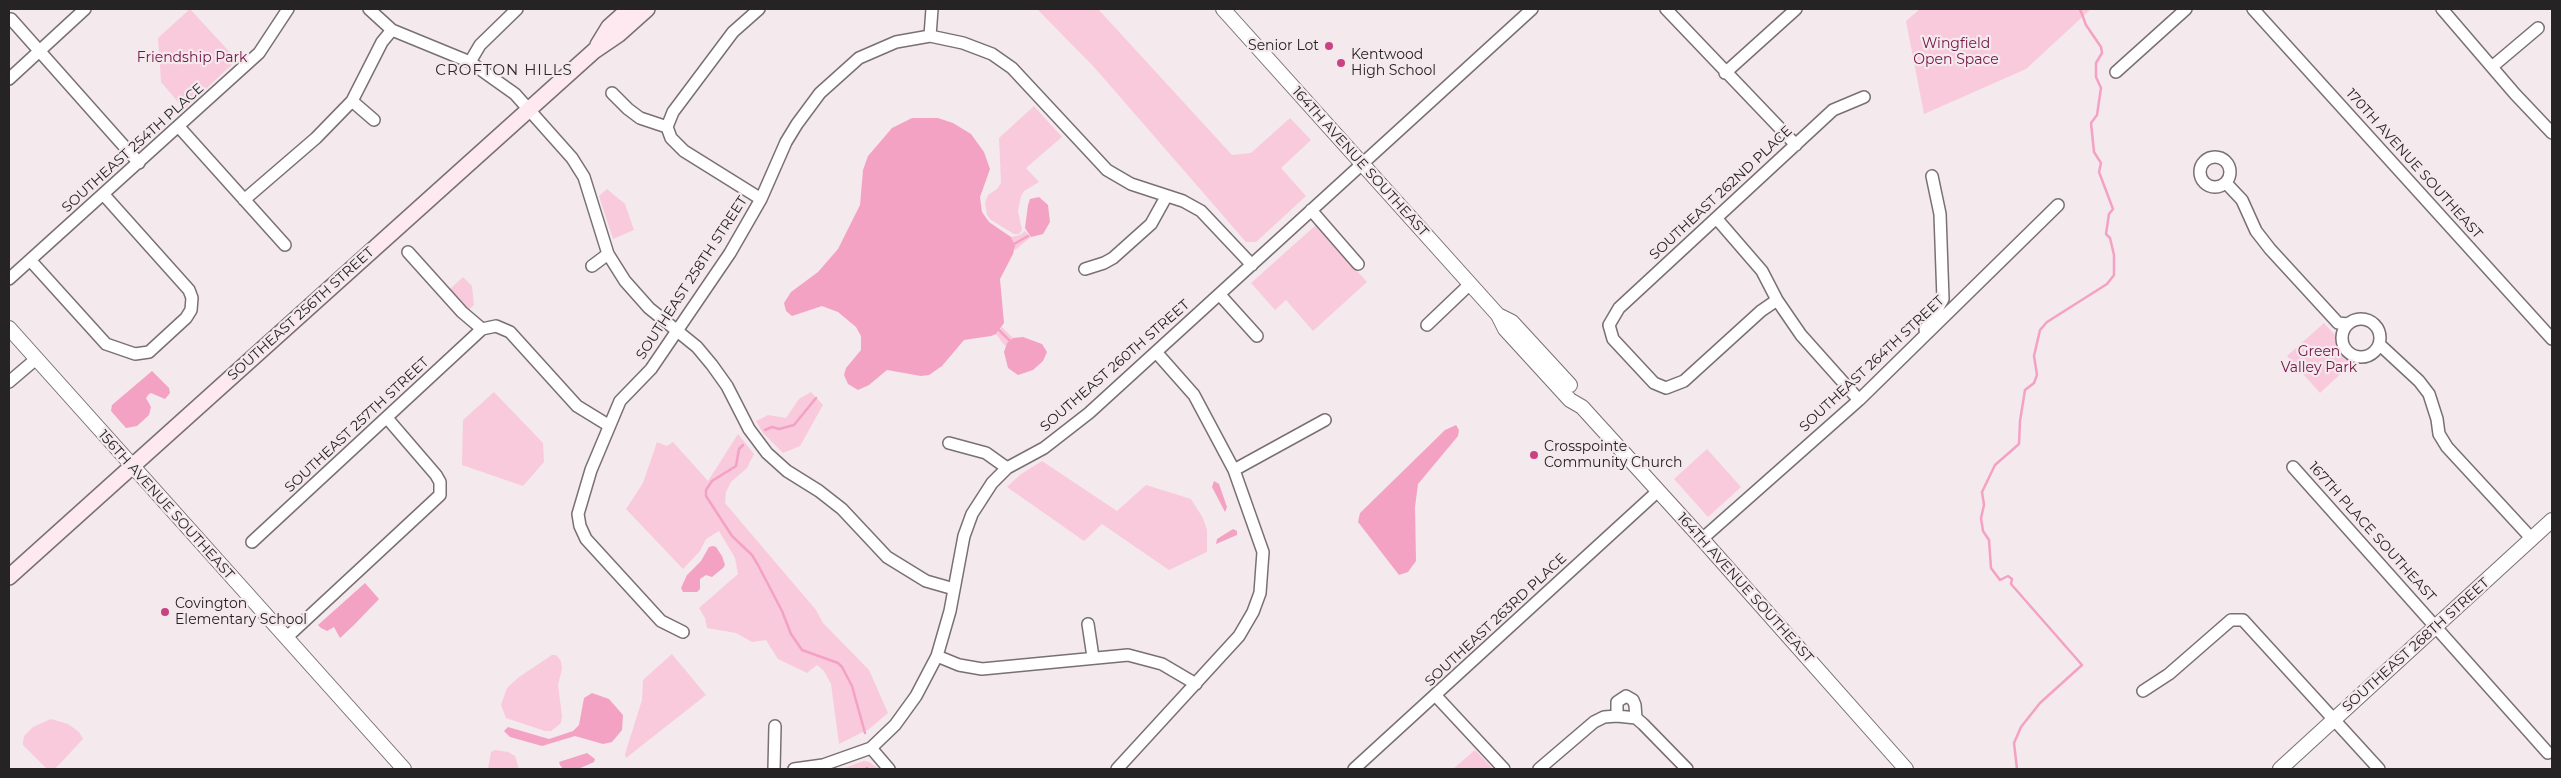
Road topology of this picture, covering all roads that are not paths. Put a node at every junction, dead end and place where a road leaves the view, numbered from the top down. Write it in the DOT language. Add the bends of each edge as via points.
graph roads {
  1 [pos="85,9"];
  2 [pos="288,9"];
  3 [pos="369,9"];
  4 [pos="517,9"];
  5 [pos="629,9"];
  6 [pos="647,9"];
  7 [pos="759,9"];
  8 [pos="932,9"];
  9 [pos="1223,9"];
  10 [pos="1532,9"];
  11 [pos="1666,9"];
  12 [pos="1796,9"];
  13 [pos="2186,9"];
  14 [pos="2252,9"];
  15 [pos="2442,9"];
  16 [pos="11,19"];
  17 [pos="2538,28"];
  18 [pos="392,30"];
  19 [pos="930,36"];
  20 [pos="39,51"];
  21 [pos="594,51"];
  22 [pos="470,62"];
  23 [pos="2493,66"];
  24 [pos="2116,72"];
  25 [pos="1725,73"];
  26 [pos="9,78"];
  27 [pos="612,93"];
  28 [pos="1864,97"];
  29 [pos="352,101"];
  30 [pos="529,109"];
  31 [pos="374,120"];
  32 [pos="179,127"];
  33 [pos="667,127"];
  34 [pos="2552,133"];
  35 [pos="1796,145"];
  36 [pos="139,163"];
  37 [pos="1362,164"];
  38 [pos="1932,176"];
  39 [pos="2226,183"];
  40 [pos="104,195"];
  41 [pos="1166,197"];
  42 [pos="761,199"];
  43 [pos="244,200"];
  44 [pos="2058,205"];
  45 [pos="1311,210"];
  46 [pos="1717,219"];
  47 [pos="285,245"];
  48 [pos="408,252"];
  49 [pos="608,254"];
  50 [pos="30,260"];
  51 [pos="1358,264"];
  52 [pos="1252,265"];
  53 [pos="592,266"];
  54 [pos="1085,269"];
  55 [pos="9,279"];
  56 [pos="1470,284"];
  57 [pos="1220,295"];
  58 [pos="1777,300"];
  59 [pos="2348,324"];
  60 [pos="1427,325"];
  61 [pos="9,328"];
  62 [pos="482,329"];
  63 [pos="678,332"];
  64 [pos="1257,336"];
  65 [pos="2552,340"];
  66 [pos="2379,344"];
  67 [pos="1912,350"];
  68 [pos="1156,352"];
  69 [pos="36,359"];
  70 [pos="9,382"];
  71 [pos="1859,400"];
  72 [pos="387,418"];
  73 [pos="1325,420"];
  74 [pos="608,425"];
  75 [pos="949,442"];
  76 [pos="131,466"];
  77 [pos="2293,467"];
  78 [pos="1007,468"];
  79 [pos="1234,470"];
  80 [pos="1658,491"];
  81 [pos="2552,520"];
  82 [pos="1702,539"];
  83 [pos="2532,539"];
  84 [pos="252,542"];
  85 [pos="9,577"];
  86 [pos="954,588"];
  87 [pos="1088,624"];
  88 [pos="2436,626"];
  89 [pos="683,632"];
  90 [pos="286,638"];
  91 [pos="937,656"];
  92 [pos="1093,657"];
  93 [pos="1196,684"];
  94 [pos="2143,691"];
  95 [pos="1436,696"];
  96 [pos="1617,716"];
  97 [pos="1633,718"];
  98 [pos="2335,719"];
  99 [pos="775,726"];
  100 [pos="871,748"];
  101 [pos="2548,753"];
  102 [pos="404,769"];
  103 [pos="774,769"];
  104 [pos="794,769"];
  105 [pos="889,769"];
  106 [pos="1117,769"];
  107 [pos="1354,769"];
  108 [pos="1504,769"];
  109 [pos="1539,769"];
  110 [pos="1687,769"];
  111 [pos="1906,769"];
  112 [pos="2280,769"];
  113 [pos="2379,769"];
  1 -- 20 [label="street"];
  2 -- 32 [label="street, SOUTHEAST 254TH PLACE" via="259,54"];
  3 -- 18 [label="street"];
  4 -- 22 [label="street" via="480,45"];
  5 -- 21 [label="main road, SOUTHEAST 256TH STREET" via="609,28"];
  6 -- 21 [label="main road, SOUTHEAST 256TH STREET"];
  7 -- 33 [label="street" via="734,32 673,112"];
  8 -- 19 [label="street"];
  9 -- 37 [label="street, 164TH AVENUE SOUTHEAST"];
  10 -- 37 [label="street, SOUTHEAST 260TH STREET"];
  11 -- 25 [label="street"];
  12 -- 25 [label="street"];
  13 -- 24 [label="street"];
  14 -- 65 [label="street, 170TH AVENUE SOUTHEAST"];
  15 -- 23 [label="street"];
  16 -- 20 [label="street"];
  17 -- 23 [label="street"];
  18 -- 22 [label="street"];
  18 -- 29 [label="street" via="382,42"];
  19 -- 41 [label="street" via="979,48 1004,61 1107,170 1131,184"];
  19 -- 42 [label="street, SOUTHEAST 258TH STREET" via="878,49 860,58 834,79 811,104 786,142"];
  20 -- 26 [label="street"];
  20 -- 36 [label="street"];
  21 -- 30 [label="main road, SOUTHEAST 256TH STREET"];
  22 -- 30 [label="street" via="515,94"];
  23 -- 34 [label="street"];
  25 -- 35 [label="street"];
  27 -- 33 [label="street" via="640,118"];
  28 -- 35 [label="street, SOUTHEAST 262ND PLACE" via="1833,110"];
  29 -- 31 [label="street"];
  29 -- 43 [label="street" via="316,138"];
  30 -- 49 [label="street" via="572,158 584,177"];
  30 -- 76 [label="main road, SOUTHEAST 256TH STREET"];
  32 -- 36 [label="street, SOUTHEAST 254TH PLACE"];
  32 -- 43 [label="street"];
  33 -- 42 [label="street" via="671,138 684,151"];
  35 -- 46 [label="street, SOUTHEAST 262ND PLACE"];
  36 -- 40 [label="street, SOUTHEAST 254TH PLACE"];
  37 -- 45 [label="street, SOUTHEAST 260TH STREET"];
  37 -- 56 [label="street, 164TH AVENUE SOUTHEAST"];
  38 -- 67 [label="street" via="1940,214 1943,299"];
  39 -- 59 [label="street" via="2242,200 2256,232 2270,249 2338,323"];
  40 -- 50 [label="street, SOUTHEAST 254TH PLACE"];
  40 -- 50 [label="street" via="189,290 192,304 186,318 149,352 142,354 106,344"];
  41 -- 52 [label="street" via="1183,201 1201,211"];
  41 -- 54 [label="street" via="1151,224 1113,258"];
  42 -- 63 [label="street, SOUTHEAST 258TH STREET"];
  43 -- 47 [label="street"];
  44 -- 67 [label="street, SOUTHEAST 264TH STREET"];
  45 -- 51 [label="street"];
  45 -- 52 [label="street, SOUTHEAST 260TH STREET"];
  46 -- 58 [label="street" via="1762,271"];
  46 -- 58 [label="street, SOUTHEAST 262ND PLACE" via="1619,308 1610,325 1613,339 1654,383 1666,388 1684,381"];
  48 -- 62 [label="street" via="462,312"];
  49 -- 53 [label="street"];
  49 -- 63 [label="street" via="640,298"];
  50 -- 55 [label="street, SOUTHEAST 254TH PLACE"];
  52 -- 57 [label="street, SOUTHEAST 260TH STREET"];
  56 -- 60 [label="street"];
  56 -- 80 [label="street, 164TH AVENUE SOUTHEAST" via="1498,315 1505,329"];
  57 -- 64 [label="street"];
  57 -- 68 [label="street, SOUTHEAST 260TH STREET"];
  58 -- 71 [label="street" via="1801,335"];
  59 -- 66 [label="street" via="2360,319 2372,322 2379,332"];
  59 -- 66 [label="street" via="2343,341 2354,355 2372,353"];
  61 -- 69 [label="street, 156TH AVENUE SOUTHEAST"];
  62 -- 72 [label="street, SOUTHEAST 257TH STREET"];
  62 -- 74 [label="street" via="496,326 510,332 577,406"];
  63 -- 74 [label="street, SOUTHEAST 258TH STREET" via="651,369 620,401"];
  63 -- 86 [label="street" via="712,365 727,386 748,429 767,453 842,509 887,557 926,580"];
  66 -- 83 [label="street" via="2429,394 2438,419 2439,434 2447,447"];
  67 -- 71 [label="street, SOUTHEAST 264TH STREET"];
  68 -- 78 [label="street, SOUTHEAST 260TH STREET" via="1078,422 1044,448"];
  68 -- 79 [label="street" via="1205,412"];
  69 -- 70 [label="street"];
  69 -- 76 [label="street, 156TH AVENUE SOUTHEAST"];
  71 -- 82 [label="street, SOUTHEAST 264TH STREET"];
  72 -- 84 [label="street, SOUTHEAST 257TH STREET"];
  72 -- 90 [label="street" via="436,475 440,495"];
  73 -- 79 [label="street"];
  74 -- 89 [label="street, SOUTHEAST 258TH STREET" via="578,514 580,526 586,539 661,621"];
  75 -- 78 [label="street" via="986,453"];
  76 -- 85 [label="main road, SOUTHEAST 256TH STREET"];
  76 -- 90 [label="street, 156TH AVENUE SOUTHEAST"];
  77 -- 88 [label="street, 167TH PLACE SOUTHEAST"];
  78 -- 86 [label="street, SOUTHEAST 260TH STREET" via="992,483 972,514 964,536"];
  79 -- 93 [label="street" via="1263,552 1260,593 1244,628"];
  80 -- 82 [label="street, 164TH AVENUE SOUTHEAST"];
  80 -- 95 [label="street, SOUTHEAST 263RD PLACE"];
  81 -- 83 [label="street, SOUTHEAST 268TH STREET"];
  82 -- 111 [label="street, 164TH AVENUE SOUTHEAST"];
  83 -- 88 [label="street, SOUTHEAST 268TH STREET"];
  86 -- 91 [label="street, SOUTHEAST 260TH STREET"];
  87 -- 92 [label="street"];
  88 -- 98 [label="street, SOUTHEAST 268TH STREET"];
  88 -- 101 [label="street, 167TH PLACE SOUTHEAST"];
  90 -- 102 [label="street, 156TH AVENUE SOUTHEAST"];
  91 -- 92 [label="street" via="959,665 982,669"];
  91 -- 100 [label="street, SOUTHEAST 260TH STREET" via="916,696 895,725"];
  92 -- 93 [label="street" via="1128,655 1162,664"];
  93 -- 106 [label="street"];
  94 -- 98 [label="street" via="2169,674 2235,619 2243,620"];
  95 -- 107 [label="street, SOUTHEAST 263RD PLACE"];
  95 -- 108 [label="street"];
  96 -- 97 [label="street"];
  96 -- 97 [label="street" via="1617,702 1626,696 1633,700"];
  96 -- 109 [label="street" via="1594,722"];
  97 -- 110 [label="street" via="1650,729"];
  98 -- 112 [label="street, SOUTHEAST 268TH STREET"];
  98 -- 113 [label="street"];
  99 -- 103 [label="street"];
  100 -- 104 [label="street, SOUTHEAST 260TH STREET" via="823,765"];
  100 -- 105 [label="street"];
}
